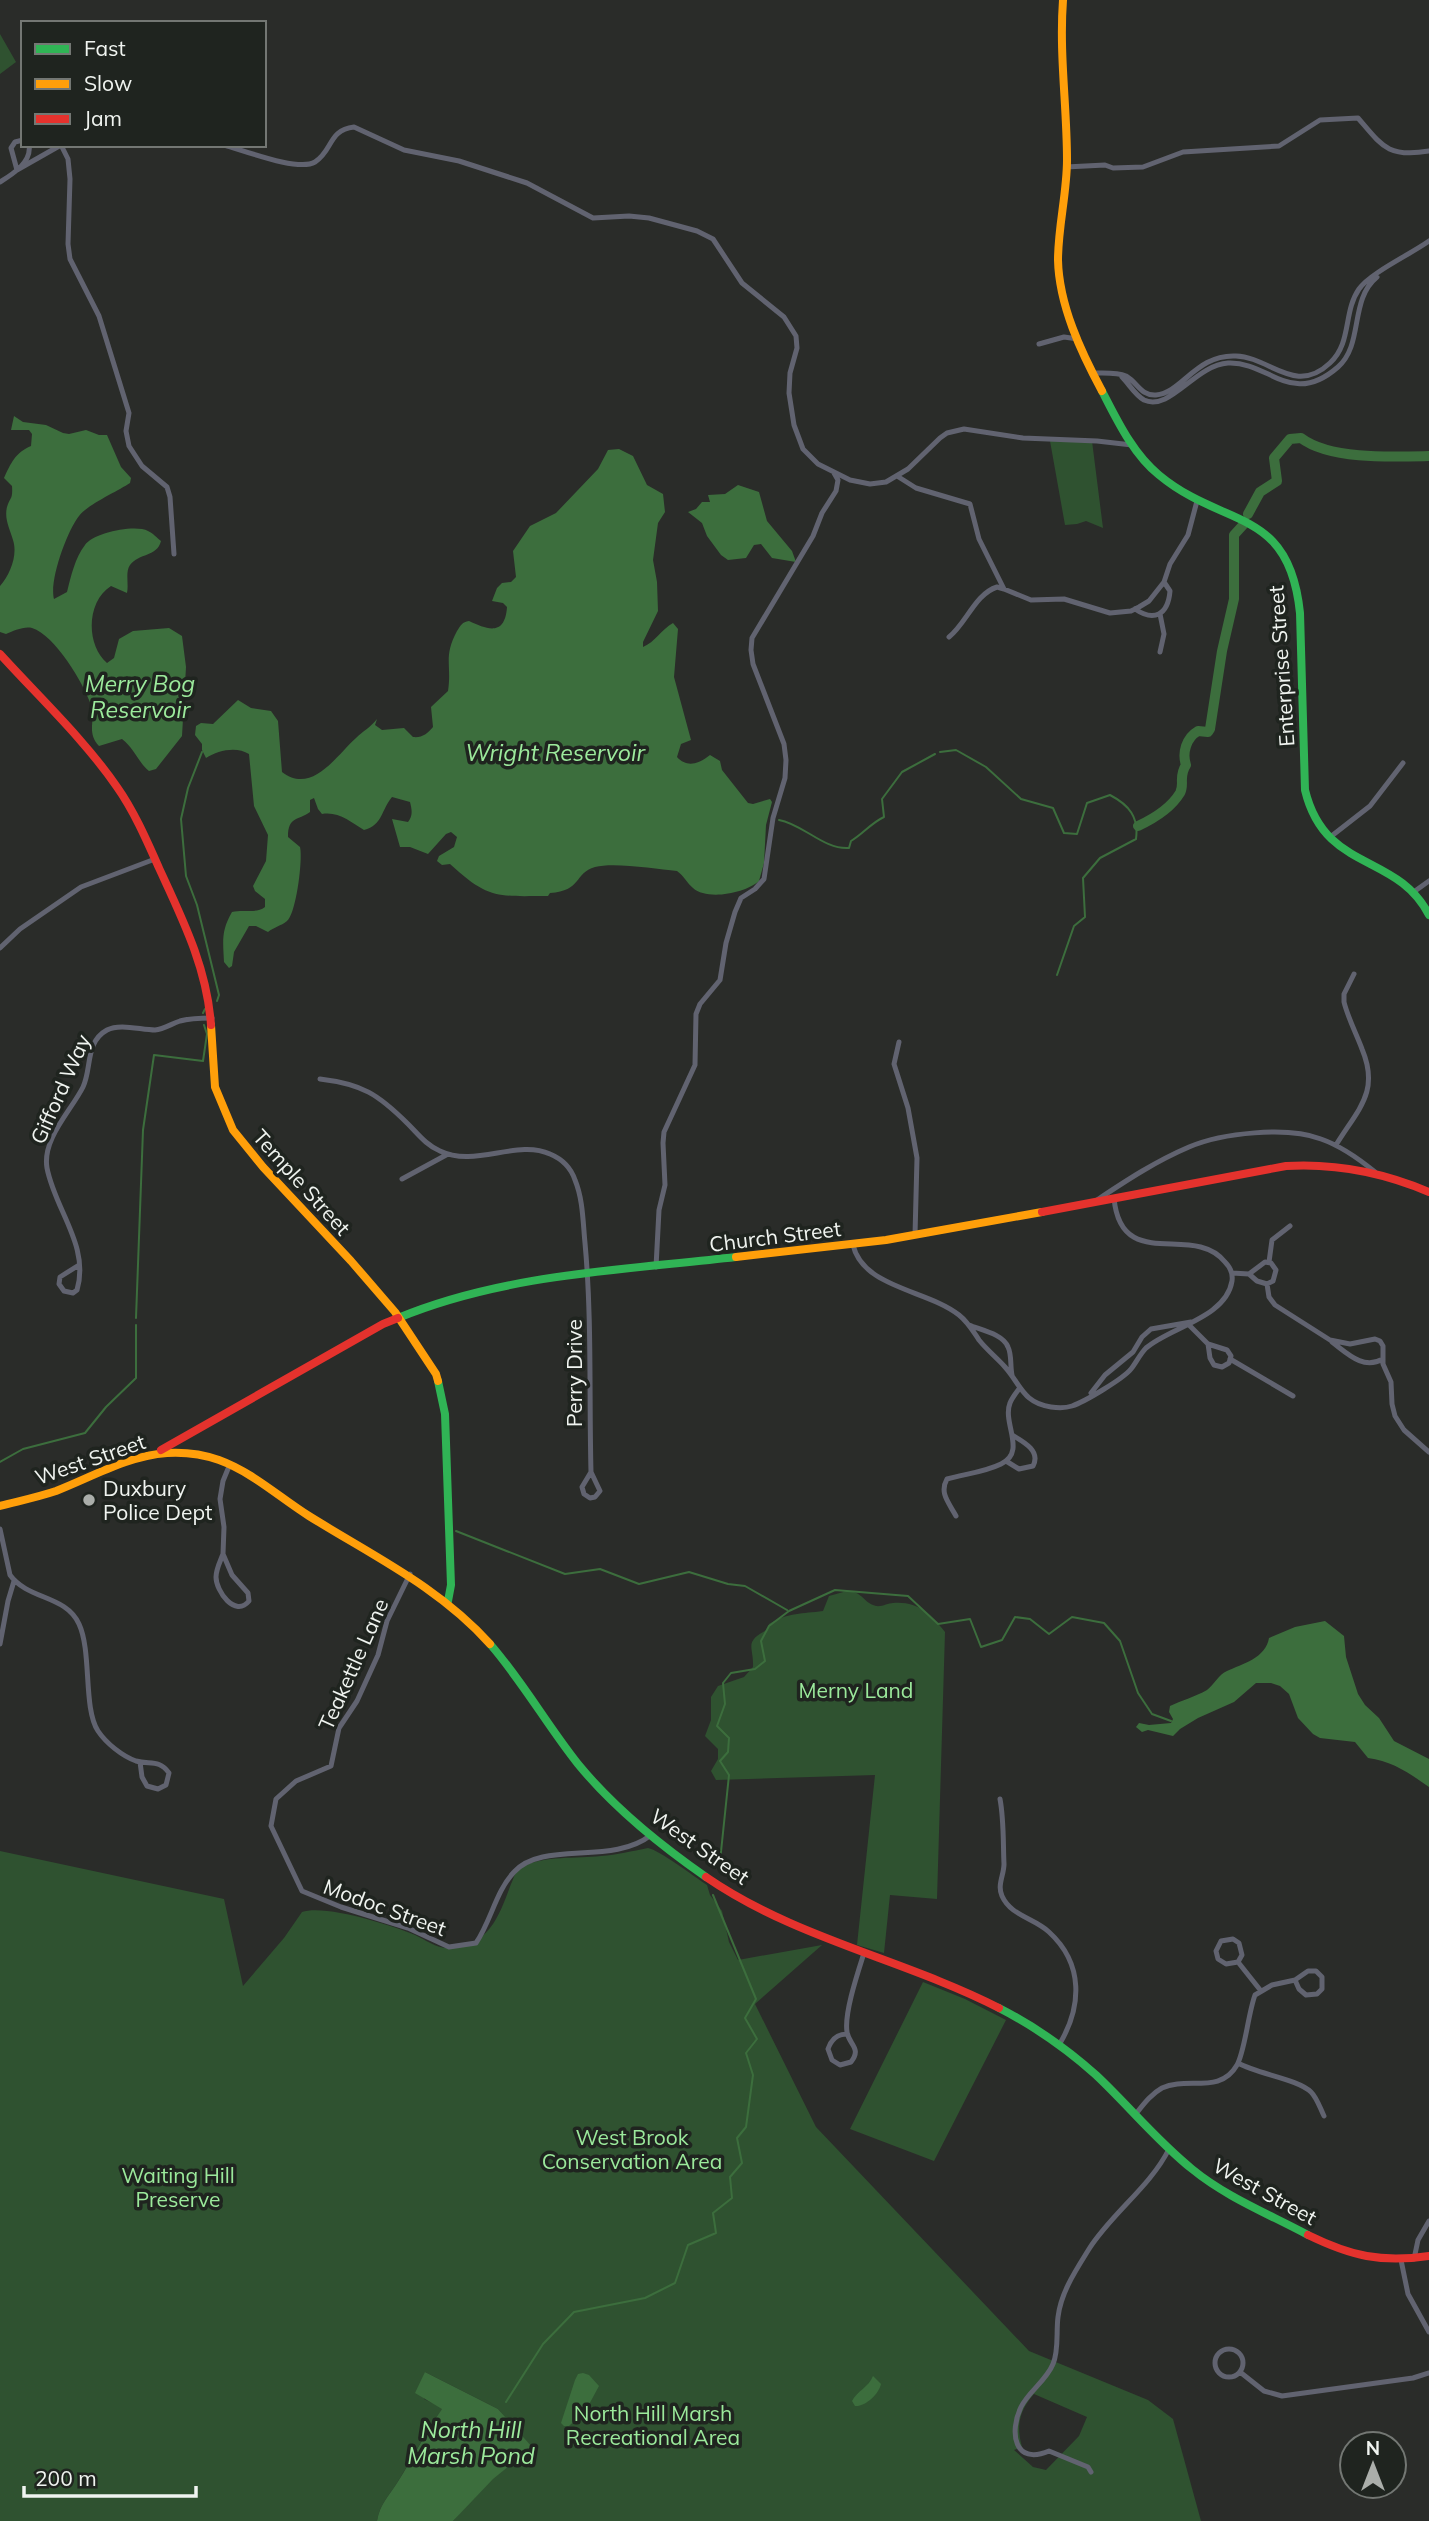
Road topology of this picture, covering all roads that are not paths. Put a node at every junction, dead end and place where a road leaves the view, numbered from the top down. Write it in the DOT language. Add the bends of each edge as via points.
graph roads {
  1 [pos="1063,0"];
  2 [pos="21,140"];
  3 [pos="29,147"];
  4 [pos="57,147"];
  5 [pos="62,147"];
  6 [pos="232,147"];
  7 [pos="1429,151"];
  8 [pos="1066,164"];
  9 [pos="16,170"];
  10 [pos="0,182"];
  11 [pos="1429,242"];
  12 [pos="1397,262"];
  13 [pos="1352,306"];
  14 [pos="1359,310"];
  15 [pos="1079,339"];
  16 [pos="1039,344"];
  17 [pos="1232,359"];
  18 [pos="1328,365"];
  19 [pos="1276,371"];
  20 [pos="1333,371"];
  21 [pos="1094,373"];
  22 [pos="1273,378"];
  23 [pos="1132,445"];
  24 [pos="834,473"];
  25 [pos="897,476"];
  26 [pos="1197,500"];
  27 [pos="174,554"];
  28 [pos="1164,582"];
  29 [pos="1004,589"];
  30 [pos="1135,609"];
  31 [pos="1160,614"];
  32 [pos="949,637"];
  33 [pos="1160,652"];
  34 [pos="0,654"];
  35 [pos="1403,763"];
  36 [pos="1329,838"];
  37 [pos="155,859"];
  38 [pos="1429,880"];
  39 [pos="1415,892"];
  40 [pos="1429,915"];
  41 [pos="0,948"];
  42 [pos="1354,974"];
  43 [pos="212,1018"];
  44 [pos="899,1042"];
  45 [pos="320,1079"];
  46 [pos="1336,1145"];
  47 [pos="448,1154"];
  48 [pos="1375,1172"];
  49 [pos="402,1179"];
  50 [pos="1429,1192"];
  51 [pos="1114,1198"];
  52 [pos="1094,1202"];
  53 [pos="1290,1226"];
  54 [pos="915,1236"];
  55 [pos="852,1245"];
  56 [pos="1269,1262"];
  57 [pos="79,1265"];
  58 [pos="656,1268"];
  59 [pos="1232,1273"];
  60 [pos="588,1274"];
  61 [pos="1249,1274"];
  62 [pos="1267,1284"];
  63 [pos="399,1316"];
  64 [pos="1196,1321"];
  65 [pos="969,1325"];
  66 [pos="1189,1325"];
  67 [pos="1330,1340"];
  68 [pos="1209,1344"];
  69 [pos="1230,1359"];
  70 [pos="1383,1359"];
  71 [pos="1012,1376"];
  72 [pos="1019,1389"];
  73 [pos="1089,1396"];
  74 [pos="1293,1396"];
  75 [pos="1012,1435"];
  76 [pos="186,1438"];
  77 [pos="1429,1452"];
  78 [pos="155,1453"];
  79 [pos="201,1455"];
  80 [pos="1006,1461"];
  81 [pos="230,1464"];
  82 [pos="591,1472"];
  83 [pos="0,1506"];
  84 [pos="956,1516"];
  85 [pos="0,1529"];
  86 [pos="223,1555"];
  87 [pos="410,1574"];
  88 [pos="14,1581"];
  89 [pos="449,1601"];
  90 [pos="0,1644"];
  91 [pos="140,1762"];
  92 [pos="1000,1799"];
  93 [pos="651,1835"];
  94 [pos="307,1895"];
  95 [pos="864,1953"];
  96 [pos="1238,1962"];
  97 [pos="1295,1980"];
  98 [pos="1261,1991"];
  99 [pos="847,2034"];
  100 [pos="1059,2045"];
  101 [pos="1238,2063"];
  102 [pos="1135,2115"];
  103 [pos="1324,2116"];
  104 [pos="1169,2149"];
  105 [pos="1429,2221"];
  106 [pos="1429,2256"];
  107 [pos="1414,2259"];
  108 [pos="1401,2260"];
  109 [pos="1429,2332"];
  110 [pos="1240,2372"];
  111 [pos="1429,2373"];
  112 [pos="1091,2472"];
  1 -- 8 [label="main road, Enterprise Street" via="1060,52"];
  2 -- 9 [label="street" via="11,148"];
  3 -- 9 [label="street" via="28,158"];
  4 -- 9 [label="street"];
  5 -- 27 [label="street" via="70,179 70,259 99,316 122,388 129,413 129,446 142,466 167,487"];
  6 -- 24 [label="street" via="308,164 319,158 338,131 354,127 404,150 459,161 527,183 593,218 649,218 707,236 719,246 743,284 784,317 794,331 797,348 789,393 797,434 811,458"];
  7 -- 8 [label="street" via="1405,154 1382,147 1358,118 1320,120 1279,146 1183,152 1143,167"];
  8 -- 15 [label="main road, Enterprise Street" via="1059,277"];
  9 -- 10 [label="street"];
  11 -- 12 [label="street"];
  12 -- 13 [label="street" via="1368,279"];
  12 -- 14 [label="street" via="1365,291"];
  13 -- 14 [label="street"];
  13 -- 18 [label="street" via="1342,346"];
  14 -- 20 [label="street" via="1349,353"];
  15 -- 16 [label="street" via="1064,337"];
  15 -- 21 [label="main road, Enterprise Street"];
  17 -- 19 [label="street" via="1249,359"];
  17 -- 21 [label="street" via="1210,360 1172,392 1159,394 1143,392 1129,378"];
  17 -- 22 [label="street"];
  18 -- 19 [label="street" via="1308,375"];
  18 -- 20 [label="street"];
  19 -- 22 [label="street"];
  20 -- 22 [label="street" via="1308,383"];
  21 -- 23 [label="main road, Enterprise Street"];
  23 -- 25 [label="street" via="964,429 947,433"];
  23 -- 26 [label="main road, Enterprise Street" via="1170,485"];
  24 -- 25 [label="street" via="870,484"];
  24 -- 58 [label="street" via="838,480 835,491 752,638 753,664 784,744 785,778 773,818 764,879 741,898 735,912 720,980 696,1014 695,1065 664,1132 665,1185"];
  25 -- 29 [label="street" via="916,488 971,504 979,539"];
  26 -- 28 [label="street" via="1188,536"];
  26 -- 36 [label="main road, Enterprise Street" via="1263,533 1282,550 1291,569 1302,646 1305,790 1312,815"];
  28 -- 30 [label="street" via="1149,601"];
  28 -- 31 [label="street" via="1170,596"];
  29 -- 30 [label="street" via="1031,600 1064,599 1110,613"];
  29 -- 32 [label="street" via="989,590"];
  30 -- 31 [label="street" via="1147,616"];
  31 -- 33 [label="street" via="1164,634"];
  34 -- 37 [label="main road, Temple Street" via="108,774"];
  35 -- 36 [label="street" via="1370,806"];
  36 -- 39 [label="main road, Enterprise Street"];
  37 -- 41 [label="street" via="81,887"];
  37 -- 43 [label="main road, Temple Street" via="194,943"];
  38 -- 39 [label="street"];
  39 -- 40 [label="main road, Enterprise Street"];
  42 -- 46 [label="street" via="1344,1002 1370,1082"];
  43 -- 57 [label="street, Gifford Way" via="188,1019 159,1029 111,1028 94,1044 85,1082 53,1138 47,1160 53,1188 76,1243"];
  43 -- 63 [label="main road, Temple Street" via="215,1087 233,1130"];
  44 -- 54 [label="street" via="894,1063 917,1158"];
  45 -- 47 [label="street" via="366,1089 427,1143"];
  46 -- 48 [label="street"];
  46 -- 52 [label="street" via="1305,1135 1278,1133 1207,1141 1161,1160"];
  47 -- 49 [label="street"];
  47 -- 60 [label="street, Perry Drive" via="534,1150 560,1160 578,1187"];
  48 -- 50 [label="main road, Church Street"];
  48 -- 51 [label="main road, Church Street" via="1328,1164 1286,1166"];
  51 -- 52 [label="main road, Church Street"];
  51 -- 59 [label="street" via="1118,1218 1131,1236 1158,1244 1206,1248 1219,1255"];
  52 -- 54 [label="main road, Church Street"];
  53 -- 56 [label="street" via="1272,1240"];
  54 -- 55 [label="main road, Church Street"];
  55 -- 58 [label="main road, Church Street"];
  55 -- 65 [label="street" via="869,1271 942,1304"];
  56 -- 61 [label="street"];
  56 -- 62 [label="street" via="1276,1274"];
  57 -- 57 [label="street" via="77,1290 64,1291 58,1284 60,1277"];
  58 -- 60 [label="main road, Church Street"];
  59 -- 61 [label="street"];
  59 -- 64 [label="street" via="1225,1298"];
  60 -- 63 [label="main road, Church Street" via="477,1292"];
  60 -- 82 [label="street, Perry Drive"];
  61 -- 62 [label="street"];
  62 -- 67 [label="street" via="1275,1305"];
  63 -- 76 [label="main road, Church Street"];
  63 -- 89 [label="main road, Temple Street" via="432,1368 442,1397"];
  64 -- 66 [label="street"];
  64 -- 73 [label="street" via="1151,1329"];
  65 -- 71 [label="street"];
  65 -- 71 [label="street" via="1005,1342"];
  66 -- 68 [label="street"];
  66 -- 73 [label="street" via="1146,1349 1121,1378"];
  67 -- 70 [label="street" via="1358,1361"];
  67 -- 70 [label="street" via="1375,1339 1383,1346"];
  68 -- 69 [label="street" via="1227,1350"];
  68 -- 69 [label="street" via="1214,1365 1222,1367"];
  69 -- 74 [label="street"];
  70 -- 77 [label="street" via="1399,1425"];
  71 -- 72 [label="street"];
  72 -- 73 [label="street" via="1051,1407 1074,1405"];
  72 -- 75 [label="street" via="1010,1403"];
  75 -- 80 [label="street" via="1014,1449"];
  75 -- 80 [label="street" via="1031,1448 1035,1461 1019,1469"];
  76 -- 78 [label="main road, Church Street"];
  76 -- 79 [label="main road"];
  78 -- 79 [label="main road, West Street"];
  78 -- 83 [label="main road, West Street" via="50,1493"];
  79 -- 81 [label="main road, West Street"];
  80 -- 84 [label="street" via="947,1479 943,1492"];
  81 -- 86 [label="street" via="219,1499"];
  81 -- 87 [label="main road, West Street"];
  82 -- 82 [label="street, Perry Drive" via="600,1491 590,1498 582,1487"];
  85 -- 88 [label="street"];
  86 -- 86 [label="street" via="216,1575 219,1587 230,1603 244,1606 248,1593"];
  87 -- 89 [label="main road, West Street"];
  87 -- 94 [label="street, Teakettle Lane" via="357,1701 339,1728 331,1766 296,1781 276,1799 271,1826"];
  88 -- 90 [label="street"];
  88 -- 91 [label="street" via="74,1615 84,1637 96,1726 115,1748"];
  89 -- 93 [label="main road, West Street" via="511,1668 588,1776"];
  91 -- 91 [label="street" via="164,1766 169,1773 166,1786 147,1786"];
  92 -- 100 [label="street" via="1004,1900 1049,1932 1075,1973 1075,2009"];
  93 -- 94 [label="street, Modoc Street" via="623,1849 544,1856 524,1863 507,1880 476,1943 457,1948"];
  93 -- 95 [label="main road, West Street" via="753,1905"];
  95 -- 99 [label="street"];
  95 -- 100 [label="main road, West Street" via="982,2000"];
  96 -- 96 [label="street" via="1226,1964 1219,1959 1220,1941 1229,1938 1239,1944 1242,1955"];
  96 -- 98 [label="street"];
  97 -- 97 [label="street" via="1306,1995 1322,1989 1322,1977 1316,1971 1308,1970"];
  97 -- 98 [label="street"];
  98 -- 101 [label="street" via="1251,2006"];
  99 -- 99 [label="street" via="856,2053 851,2062 840,2065 828,2049 832,2040"];
  100 -- 102 [label="main road, West Street"];
  101 -- 102 [label="street" via="1217,2082 1162,2089"];
  101 -- 103 [label="street" via="1308,2089"];
  102 -- 104 [label="main road, West Street"];
  104 -- 108 [label="main road, West Street" via="1213,2185 1330,2247"];
  104 -- 112 [label="street" via="1108,2221 1076,2271 1059,2309 1053,2364 1026,2399 1017,2421 1016,2439 1025,2454 1048,2451"];
  105 -- 107 [label="street"];
  106 -- 107 [label="main road, West Street"];
  107 -- 108 [label="main road, West Street"];
  108 -- 109 [label="street" via="1408,2294"];
  110 -- 110 [label="street" via="1243,2364 1238,2353 1230,2350 1218,2356 1219,2373 1228,2377"];
  110 -- 111 [label="street" via="1264,2391 1282,2396"];
}
